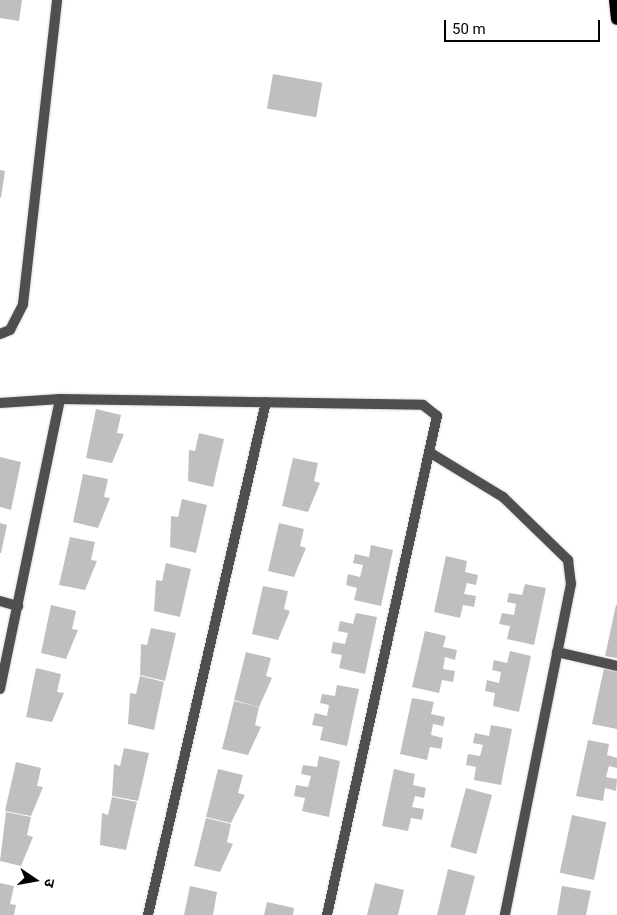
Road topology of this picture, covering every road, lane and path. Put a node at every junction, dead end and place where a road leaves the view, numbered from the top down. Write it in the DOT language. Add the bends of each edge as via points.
graph roads {
  1 [pos="57,0"];
  2 [pos="615,0"];
  3 [pos="617,19"];
  4 [pos="0,334"];
  5 [pos="60,399"];
  6 [pos="266,402"];
  7 [pos="0,403"];
  8 [pos="429,452"];
  9 [pos="0,601"];
  10 [pos="18,606"];
  11 [pos="557,652"];
  12 [pos="617,666"];
  13 [pos="0,689"];
  14 [pos="148,915"];
  15 [pos="327,915"];
  16 [pos="505,915"];
  1 -- 4 [label="street" via="23,304 10,330"];
  2 -- 3 [label="main road"];
  5 -- 6 [label="street"];
  5 -- 7 [label="street"];
  5 -- 10 [label="street"];
  6 -- 8 [label="street" via="423,405 437,416"];
  6 -- 14 [label="street"];
  8 -- 11 [label="street" via="503,497 568,560 571,584"];
  8 -- 15 [label="street"];
  9 -- 10 [label="street"];
  10 -- 13 [label="street"];
  11 -- 12 [label="street"];
  11 -- 16 [label="street"];
}
